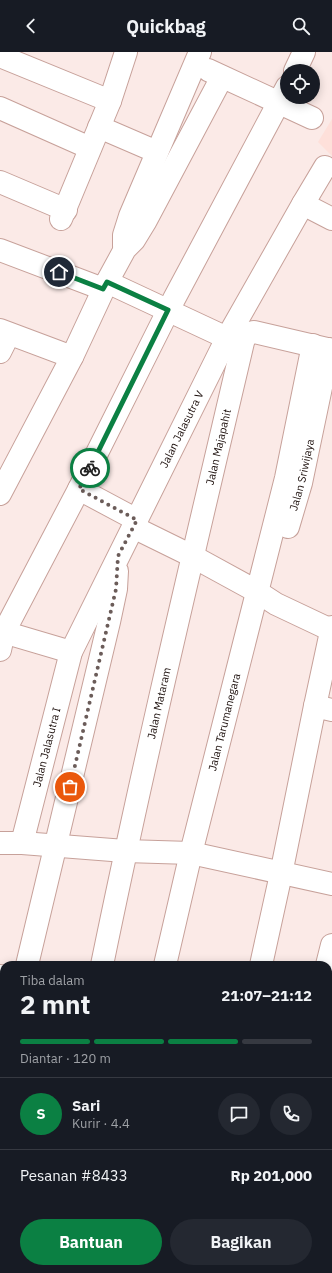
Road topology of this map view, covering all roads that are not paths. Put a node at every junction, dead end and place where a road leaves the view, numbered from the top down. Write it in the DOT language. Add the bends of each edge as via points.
graph roads {
  1 [pos="2,52"];
  2 [pos="126,52"];
  3 [pos="304,52"];
  4 [pos="0,57"];
  5 [pos="198,58"];
  6 [pos="298,64"];
  7 [pos="222,77"];
  8 [pos="280,95"];
  9 [pos="110,101"];
  10 [pos="280,102"];
  11 [pos="294,104"];
  12 [pos="0,108"];
  13 [pos="312,118"];
  14 [pos="99,127"];
  15 [pos="90,148"];
  16 [pos="157,152"];
  17 [pos="326,167"];
  18 [pos="0,182"];
  19 [pos="303,204"];
  20 [pos="332,219"];
  21 [pos="125,249"];
  22 [pos="0,250"];
  23 [pos="108,281"];
  24 [pos="171,304"];
  25 [pos="235,335"];
  26 [pos="3,339"];
  27 [pos="325,348"];
  28 [pos="72,357"];
  29 [pos="79,489"];
  30 [pos="0,494"];
  31 [pos="135,523"];
  32 [pos="118,556"];
  33 [pos="192,556"];
  34 [pos="262,595"];
  35 [pos="332,629"];
  36 [pos="1,637"];
  37 [pos="71,652"];
  38 [pos="323,708"];
  39 [pos="0,842"];
  40 [pos="22,843"];
  41 [pos="55,845"];
  42 [pos="125,851"];
  43 [pos="198,855"];
  44 [pos="282,874"];
  45 [pos="332,884"];
  46 [pos="332,945"];
  47 [pos="28,961"];
  48 [pos="103,961"];
  49 [pos="166,961"];
  50 [pos="181,961"];
  51 [pos="262,961"];
  52 [pos="328,961"];
  1 -- 4 [label="street"];
  2 -- 9 [label="street"];
  3 -- 6 [label="street"];
  4 -- 9 [label="street"];
  5 -- 7 [label="street"];
  5 -- 16 [label="street"];
  7 -- 8 [label="street"];
  7 -- 21 [label="street" via="134,240"];
  9 -- 14 [label="street"];
  10 -- 24 [label="street"];
  11 -- 13 [label="street"];
  12 -- 15 [label="street"];
  14 -- 15 [label="street"];
  14 -- 16 [label="street"];
  15 -- 18 [label="street" via="64,215"];
  16 -- 21 [label="street" via="130,216 124,235"];
  17 -- 19 [label="street"];
  19 -- 20 [label="street"];
  19 -- 25 [label="street"];
  21 -- 23 [label="street"];
  22 -- 23 [label="street"];
  23 -- 24 [label="street"];
  23 -- 28 [label="street"];
  24 -- 25 [label="street"];
  24 -- 29 [label="street"];
  25 -- 27 [label="street" via="254,332"];
  25 -- 31 [label="street, Jalan Jalasutra V"];
  25 -- 33 [label="street, Jalan Majapahit"];
  26 -- 28 [label="street"];
  27 -- 34 [label="street, Jalan Sriwijaya" via="301,483"];
  28 -- 30 [label="street"];
  29 -- 31 [label="street"];
  29 -- 36 [label="street"];
  31 -- 32 [label="street, Jalan Jalasutra V"];
  31 -- 33 [label="street"];
  32 -- 37 [label="street, Jalan Jalasutra I"];
  32 -- 41 [label="street" via="116,589 109,622"];
  33 -- 34 [label="street"];
  33 -- 42 [label="street, Jalan Mataram"];
  34 -- 35 [label="street"];
  34 -- 43 [label="street, Jalan Tarumanegara"];
  35 -- 38 [label="street"];
  36 -- 37 [label="street"];
  37 -- 40 [label="street, Jalan Jalasutra I"];
  38 -- 44 [label="street"];
  39 -- 40 [label="street"];
  40 -- 41 [label="street"];
  41 -- 42 [label="street"];
  41 -- 47 [label="street"];
  42 -- 43 [label="street"];
  42 -- 48 [label="street, Jalan Mataram"];
  43 -- 44 [label="street"];
  43 -- 49 [label="street"];
  43 -- 50 [label="street"];
  44 -- 45 [label="street"];
  44 -- 51 [label="street"];
  46 -- 52 [label="street"];
}
